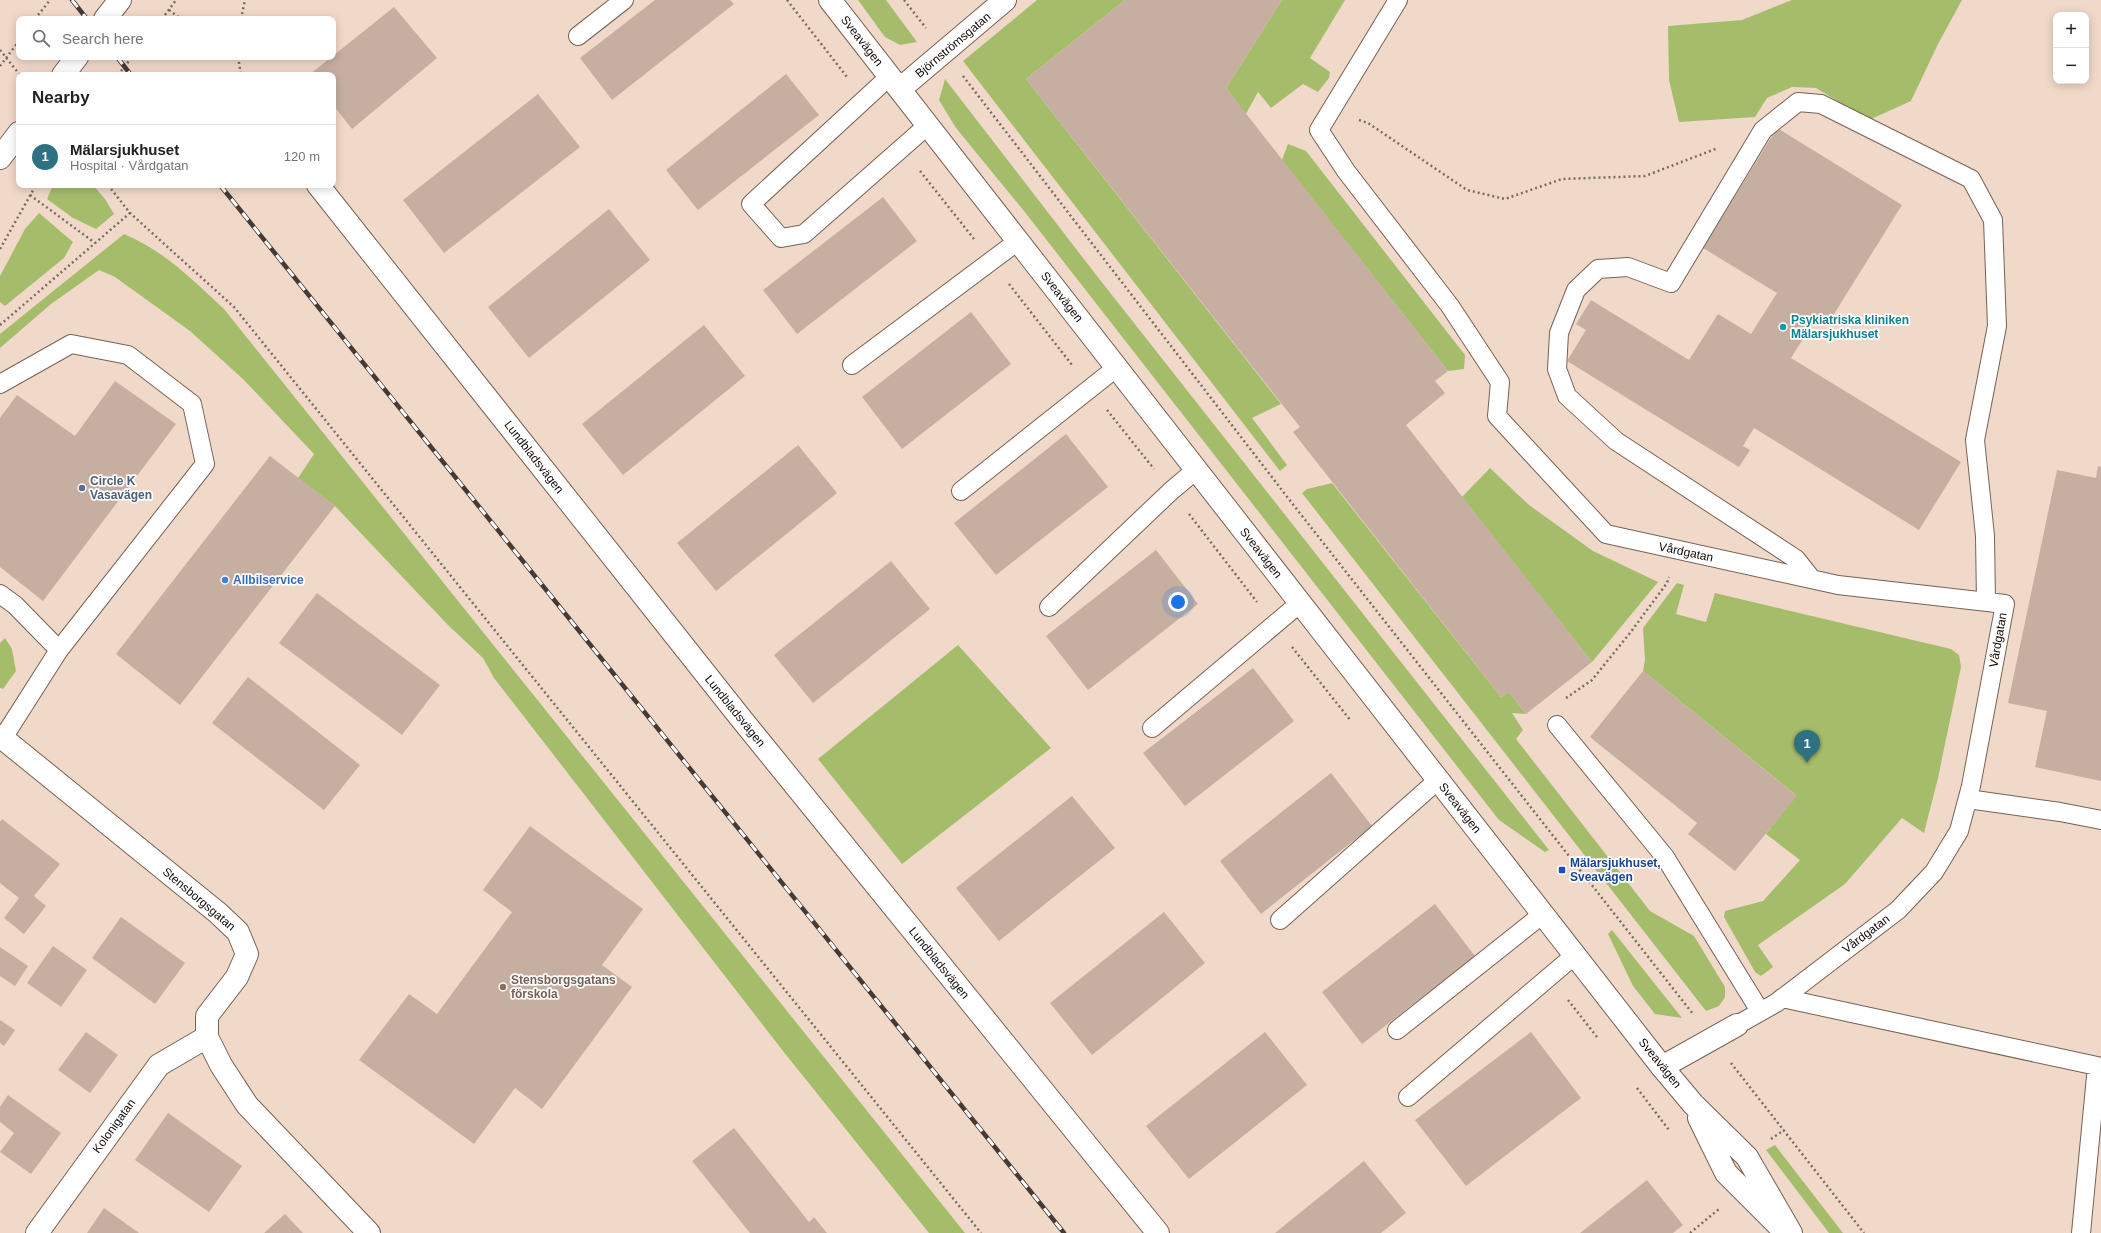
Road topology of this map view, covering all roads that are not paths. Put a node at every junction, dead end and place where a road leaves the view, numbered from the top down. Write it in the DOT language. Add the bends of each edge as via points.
graph roads {
  1 [pos="120,0"];
  2 [pos="624,0"];
  3 [pos="830,0"];
  4 [pos="1005,0"];
  5 [pos="1398,0"];
  6 [pos="108,16"];
  7 [pos="578,36"];
  8 [pos="895,83"];
  9 [pos="928,125"];
  10 [pos="16,137"];
  11 [pos="0,158"];
  12 [pos="320,188"];
  13 [pos="1018,241"];
  14 [pos="852,365"];
  15 [pos="1116,368"];
  16 [pos="0,384"];
  17 [pos="1196,470"];
  18 [pos="961,491"];
  19 [pos="1811,578"];
  20 [pos="0,594"];
  21 [pos="1986,602"];
  22 [pos="1300,603"];
  23 [pos="1049,607"];
  24 [pos="59,650"];
  25 [pos="1557,726"];
  26 [pos="1152,728"];
  27 [pos="1,739"];
  28 [pos="1438,780"];
  29 [pos="1968,799"];
  30 [pos="2101,820"];
  31 [pos="1543,914"];
  32 [pos="1280,920"];
  33 [pos="1575,955"];
  34 [pos="1782,998"];
  35 [pos="1760,1011"];
  36 [pos="1737,1025"];
  37 [pos="1397,1030"];
  38 [pos="207,1037"];
  39 [pos="1662,1067"];
  40 [pos="1408,1097"];
  41 [pos="1693,1104"];
  42 [pos="37,1233"];
  43 [pos="369,1233"];
  44 [pos="1158,1233"];
  45 [pos="1786,1233"];
  46 [pos="1791,1233"];
  47 [pos="2081,1233"];
  1 -- 6 [label="street"];
  2 -- 7 [label="lane"];
  3 -- 8 [label="street, Sveavägen"];
  4 -- 8 [label="street, Björnströmsgatan" via="944,52"];
  5 -- 19 [label="lane, Vårdgatan" via="1320,130 1346,171 1450,306 1500,382 1496,416 1606,534"];
  8 -- 9 [label="street, Sveavägen"];
  8 -- 9 [label="lane" via="751,204 781,238 804,234"];
  9 -- 13 [label="street, Sveavägen"];
  10 -- 11 [label="street"];
  12 -- 44 [label="street, Lundbladsvägen" via="734,710"];
  13 -- 14 [label="lane"];
  13 -- 15 [label="street, Sveavägen"];
  15 -- 17 [label="street, Sveavägen"];
  15 -- 18 [label="lane"];
  16 -- 24 [label="lane" via="71,344 128,355 192,404 204,464"];
  17 -- 22 [label="street, Sveavägen"];
  17 -- 23 [label="lane"];
  19 -- 21 [label="lane, Vårdgatan" via="1838,585"];
  19 -- 21 [label="lane" via="1796,559 1616,441 1567,396 1557,369 1559,333 1576,290 1598,269 1628,267 1671,283 1763,130 1798,102 1821,104 1971,179 1993,220 1996,326 1975,440 1985,536"];
  20 -- 24 [label="lane" via="15,605"];
  21 -- 29 [label="lane, Vårdgatan" via="2005,604"];
  22 -- 26 [label="lane"];
  22 -- 28 [label="street, Sveavägen"];
  24 -- 27 [label="lane"];
  25 -- 35 [label="lane" via="1665,857"];
  27 -- 38 [label="street, Stensborgsgatan" via="218,913 238,932 247,954 237,977 207,1016"];
  28 -- 31 [label="street, Sveavägen"];
  28 -- 32 [label="lane"];
  29 -- 30 [label="lane"];
  29 -- 34 [label="lane, Vårdgatan" via="1959,831 1934,872 1898,910"];
  31 -- 33 [label="street, Sveavägen"];
  31 -- 37 [label="lane"];
  33 -- 39 [label="street, Sveavägen"];
  33 -- 40 [label="lane"];
  34 -- 35 [label="lane, Vårdgatan"];
  34 -- 47 [label="lane" via="2097,1066"];
  35 -- 36 [label="lane, Vårdgatan"];
  36 -- 39 [label="street, Vårdgatan"];
  38 -- 42 [label="street, Kolonigatan" via="159,1065"];
  38 -- 43 [label="street, Stensborgsgatan" via="221,1065 247,1105"];
  39 -- 41 [label="street, Sveavägen"];
  41 -- 45 [label="street, Sveavägen" via="1726,1173"];
  41 -- 46 [label="street, Sveavägen" via="1747,1157"];
}
